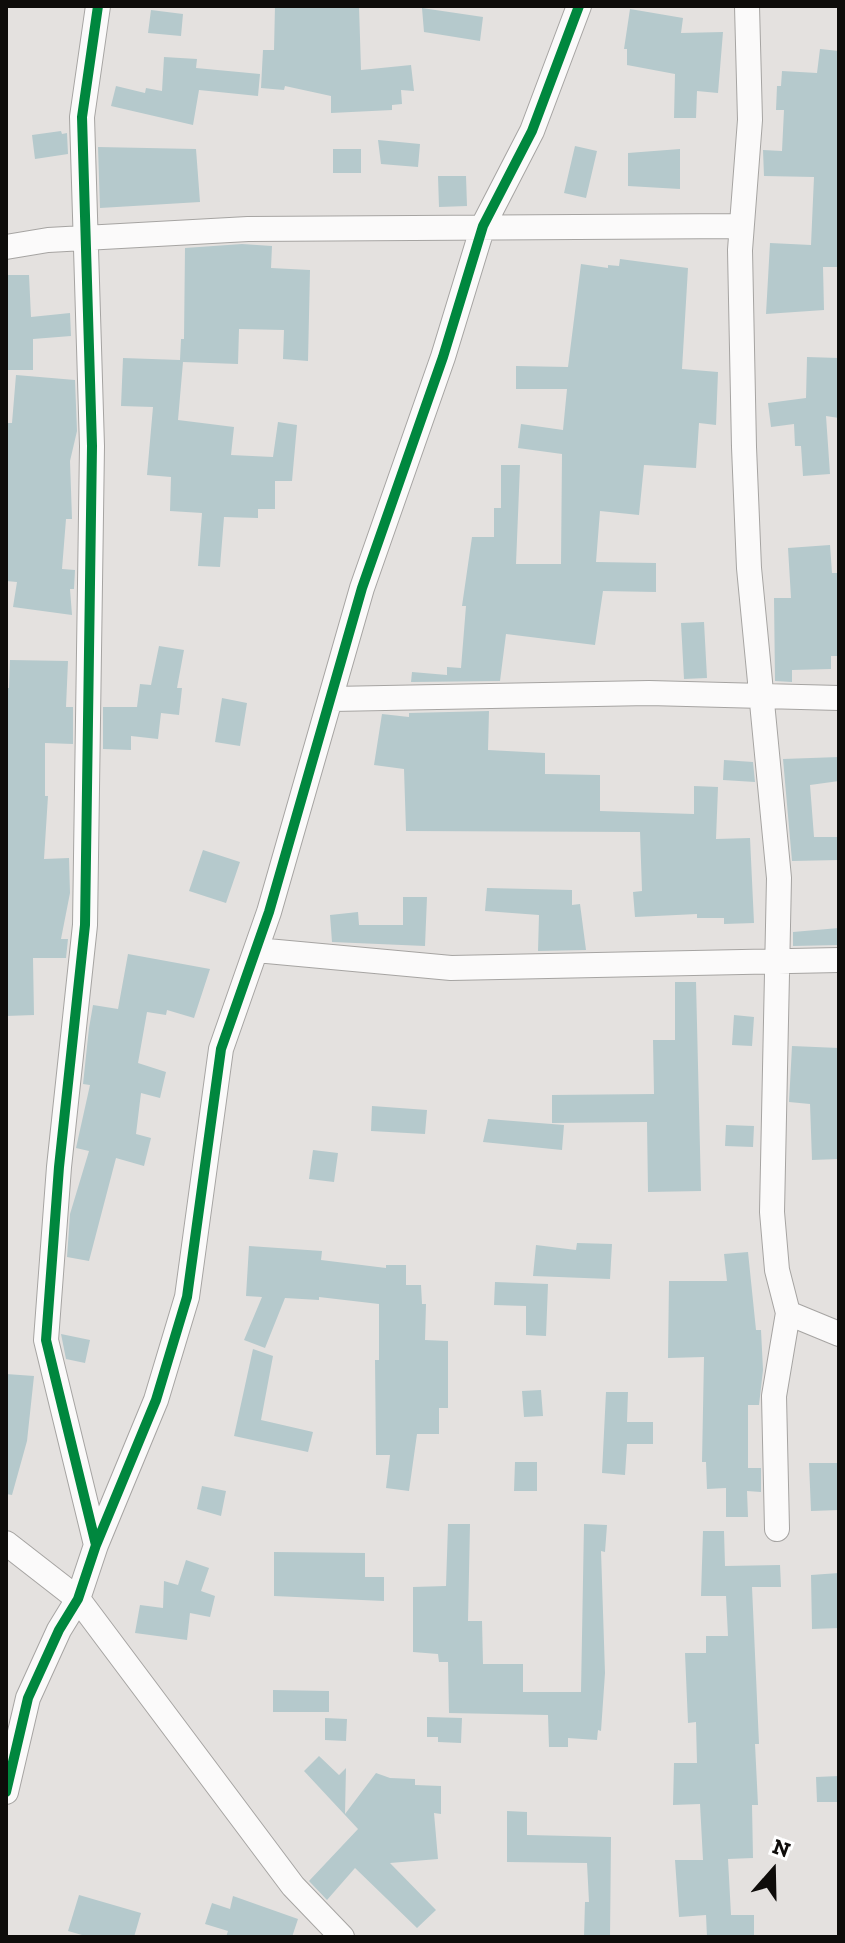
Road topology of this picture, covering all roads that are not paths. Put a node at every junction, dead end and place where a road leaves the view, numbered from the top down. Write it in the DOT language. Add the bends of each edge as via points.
graph roads {
  1 [pos="98,6"];
  2 [pos="579,6"];
  3 [pos="747,6"];
  4 [pos="483,226"];
  5 [pos="741,226"];
  6 [pos="88,238"];
  7 [pos="6,247"];
  8 [pos="761,697"];
  9 [pos="839,698"];
  10 [pos="332,699"];
  11 [pos="256,950"];
  12 [pos="839,960"];
  13 [pos="777,963"];
  14 [pos="788,1313"];
  15 [pos="839,1334"];
  16 [pos="777,1529"];
  17 [pos="6,1543"];
  18 [pos="96,1545"];
  19 [pos="78,1599"];
  20 [pos="17,1702"];
  21 [pos="6,1792"];
  22 [pos="342,1937"];
  1 -- 6 [label="street" via="82,117"];
  2 -- 4 [label="street" via="532,131"];
  3 -- 5 [label="street" via="750,120"];
  4 -- 5 [label="street"];
  4 -- 6 [label="street" via="248,229"];
  4 -- 10 [label="street" via="362,588"];
  5 -- 8 [label="street" via="749,568"];
  6 -- 7 [label="street"];
  6 -- 18 [label="street" via="92,446 85,925 46,1340"];
  8 -- 9 [label="street"];
  8 -- 10 [label="street" via="649,693"];
  8 -- 13 [label="street" via="779,878"];
  10 -- 11 [label="street"];
  11 -- 13 [label="street" via="451,968"];
  11 -- 18 [label="street" via="221,1049 187,1297 156,1400"];
  12 -- 13 [label="street"];
  13 -- 14 [label="street" via="772,1212 777,1270"];
  14 -- 15 [label="street"];
  14 -- 16 [label="street" via="774,1396"];
  17 -- 19 [label="street"];
  18 -- 19 [label="street"];
  19 -- 20 [label="street"];
  19 -- 22 [label="street" via="293,1886"];
  20 -- 21 [label="street"];
}
